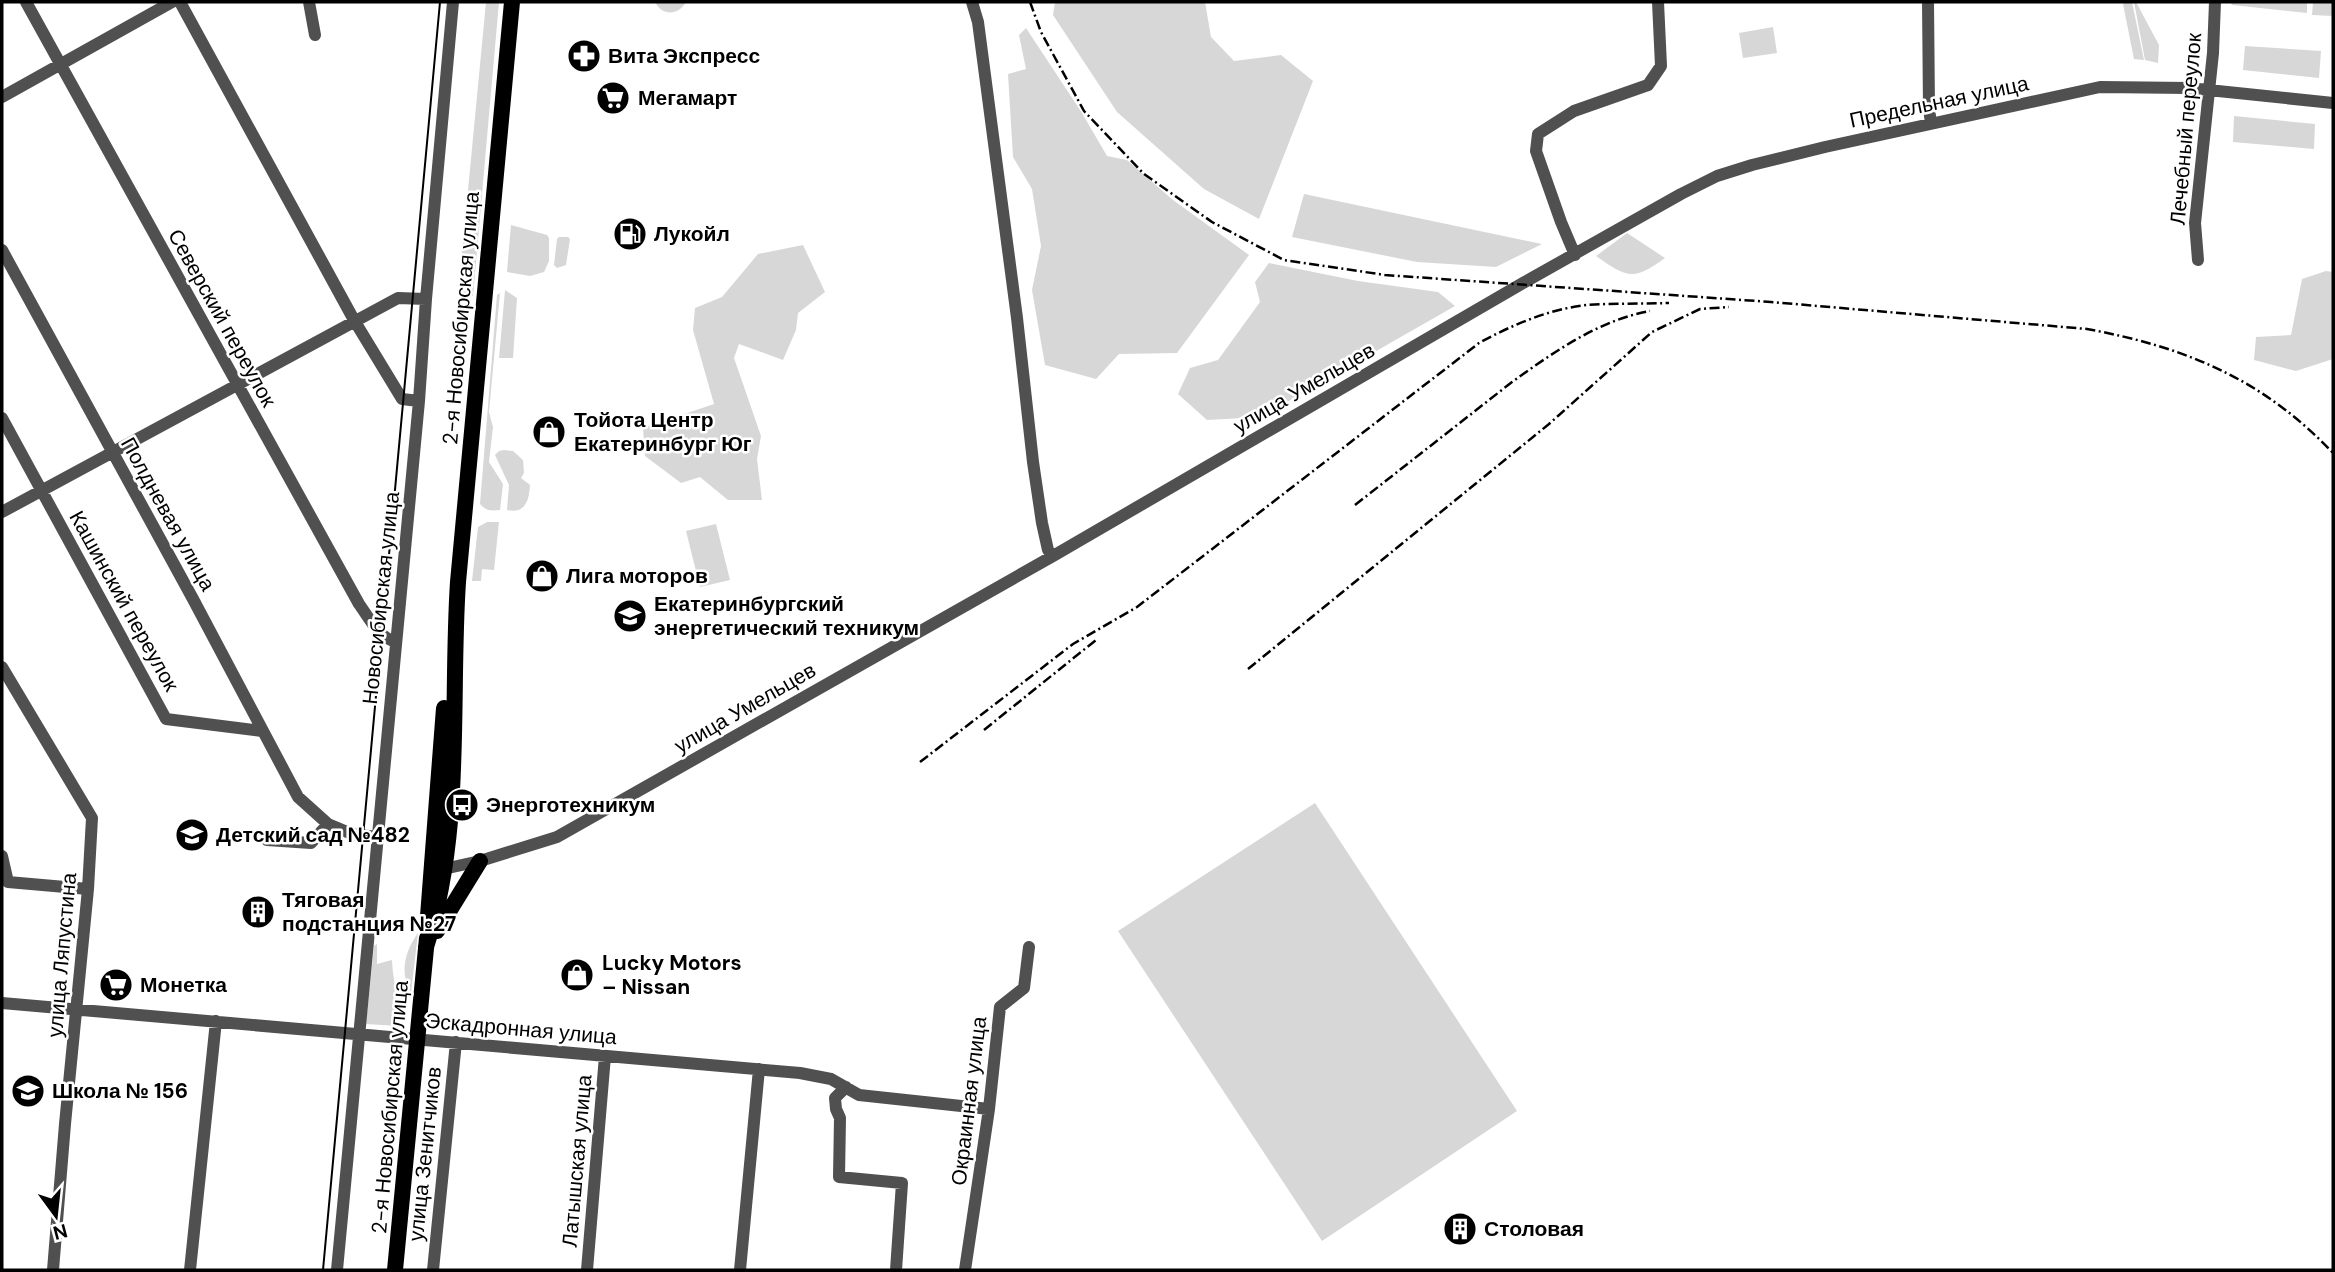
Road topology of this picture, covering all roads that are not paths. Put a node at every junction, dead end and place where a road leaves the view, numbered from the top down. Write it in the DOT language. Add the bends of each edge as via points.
graph roads {
  1 [pos="26,2"];
  2 [pos="172,2"];
  3 [pos="180,2"];
  4 [pos="309,2"];
  5 [pos="453,2"];
  6 [pos="512,2"];
  7 [pos="972,2"];
  8 [pos="1658,2"];
  9 [pos="1928,2"];
  10 [pos="2215,2"];
  11 [pos="315,35"];
  12 [pos="61,64"];
  13 [pos="2209,89"];
  14 [pos="2,97"];
  15 [pos="2333,103"];
  16 [pos="1931,123"];
  17 [pos="2,250"];
  18 [pos="1575,255"];
  19 [pos="2198,260"];
  20 [pos="426,299"];
  21 [pos="354,320"];
  22 [pos="237,384"];
  23 [pos="419,401"];
  24 [pos="2,418"];
  25 [pos="113,453"];
  26 [pos="41,491"];
  27 [pos="2,512"];
  28 [pos="1053,556"];
  29 [pos="395,641"];
  30 [pos="2,667"];
  31 [pos="262,731"];
  32 [pos="328,824"];
  33 [pos="377,837"];
  34 [pos="267,840"];
  35 [pos="2,857"];
  36 [pos="480,861"];
  37 [pos="438,870"];
  38 [pos="88,889"];
  39 [pos="426,947"];
  40 [pos="1029,947"];
  41 [pos="2,1003"];
  42 [pos="76,1010"];
  43 [pos="216,1021"];
  44 [pos="360,1035"];
  45 [pos="416,1039"];
  46 [pos="456,1042"];
  47 [pos="605,1056"];
  48 [pos="759,1069"];
  49 [pos="846,1087"];
  50 [pos="989,1109"];
  51 [pos="53,1270"];
  52 [pos="190,1270"];
  53 [pos="337,1270"];
  54 [pos="396,1270"];
  55 [pos="433,1270"];
  56 [pos="587,1270"];
  57 [pos="740,1270"];
  58 [pos="896,1270"];
  59 [pos="965,1270"];
  1 -- 12 [label="street, Северский переулок"];
  2 -- 12 [label="street"];
  3 -- 21 [label="street"];
  4 -- 11 [label="street"];
  5 -- 20 [label="street, Новосибирская улица"];
  6 -- 37 [label="main road, 2-я Новосибирская улица" via="454,638 452,767"];
  7 -- 28 [label="street" via="1039,499"];
  8 -- 18 [label="street" via="1661,66 1648,85 1574,111 1538,134 1535,151"];
  9 -- 16 [label="street"];
  10 -- 13 [label="street, Лечебный переулок"];
  12 -- 14 [label="street"];
  12 -- 22 [label="street, Северский переулок"];
  13 -- 15 [label="street, Предельная улица"];
  13 -- 16 [label="street, Предельная улица" via="2100,87"];
  13 -- 19 [label="street, Лечебный переулок" via="2195,223"];
  16 -- 18 [label="street, Предельная улица" via="1717,176"];
  17 -- 25 [label="street, Полдневая улица"];
  18 -- 28 [label="street, улица Умельцев"];
  20 -- 21 [label="street" via="398,298"];
  20 -- 23 [label="street, Новосибирская улица"];
  21 -- 22 [label="street"];
  21 -- 23 [label="street" via="402,399"];
  22 -- 25 [label="street"];
  22 -- 29 [label="street, Северский переулок" via="359,604 382,635"];
  23 -- 29 [label="street, Новосибирская улица"];
  24 -- 26 [label="street, Кашинский переулок"];
  25 -- 26 [label="street"];
  25 -- 31 [label="street, Полдневая улица"];
  26 -- 27 [label="street"];
  26 -- 31 [label="street, Кашинский переулок" via="166,719"];
  28 -- 36 [label="street, улица Умельцев" via="557,837"];
  29 -- 33 [label="street, Новосибирская улица"];
  30 -- 38 [label="street, улица Ляпустина" via="92,818"];
  31 -- 32 [label="street, Полдневая улица" via="298,797"];
  32 -- 33 [label="street" via="352,834"];
  32 -- 34 [label="street" via="311,843"];
  33 -- 44 [label="street, Новосибирская улица"];
  35 -- 38 [label="street" via="8,882"];
  36 -- 37 [label="street, улица Умельцев"];
  36 -- 39 [label="main road"];
  37 -- 39 [label="main road, 2-я Новосибирская улица" via="437,915"];
  38 -- 42 [label="street, улица Ляпустина"];
  39 -- 45 [label="main road, 2-я Новосибирская улица"];
  40 -- 50 [label="street, Окраинная улица" via="1024,988 1000,1007"];
  41 -- 42 [label="street, Эскадронная улица"];
  42 -- 43 [label="street, Эскадронная улица"];
  42 -- 51 [label="street, улица Ляпустина"];
  43 -- 44 [label="street, Эскадронная улица"];
  43 -- 52 [label="street"];
  44 -- 45 [label="street, Эскадронная улица"];
  44 -- 53 [label="street, Новосибирская улица"];
  45 -- 46 [label="street, Эскадронная улица"];
  45 -- 54 [label="main road, 2-я Новосибирская улица"];
  46 -- 47 [label="street, Эскадронная улица"];
  46 -- 55 [label="street, улица Зенитчиков"];
  47 -- 48 [label="street, Эскадронная улица"];
  47 -- 56 [label="street, Латышская улица"];
  48 -- 49 [label="street, Эскадронная улица" via="831,1079"];
  48 -- 57 [label="street"];
  49 -- 50 [label="street, Эскадронная улица" via="859,1095"];
  49 -- 58 [label="street" via="835,1098 841,1118 839,1177 902,1183"];
  50 -- 59 [label="street, Окраинная улица"];
}
